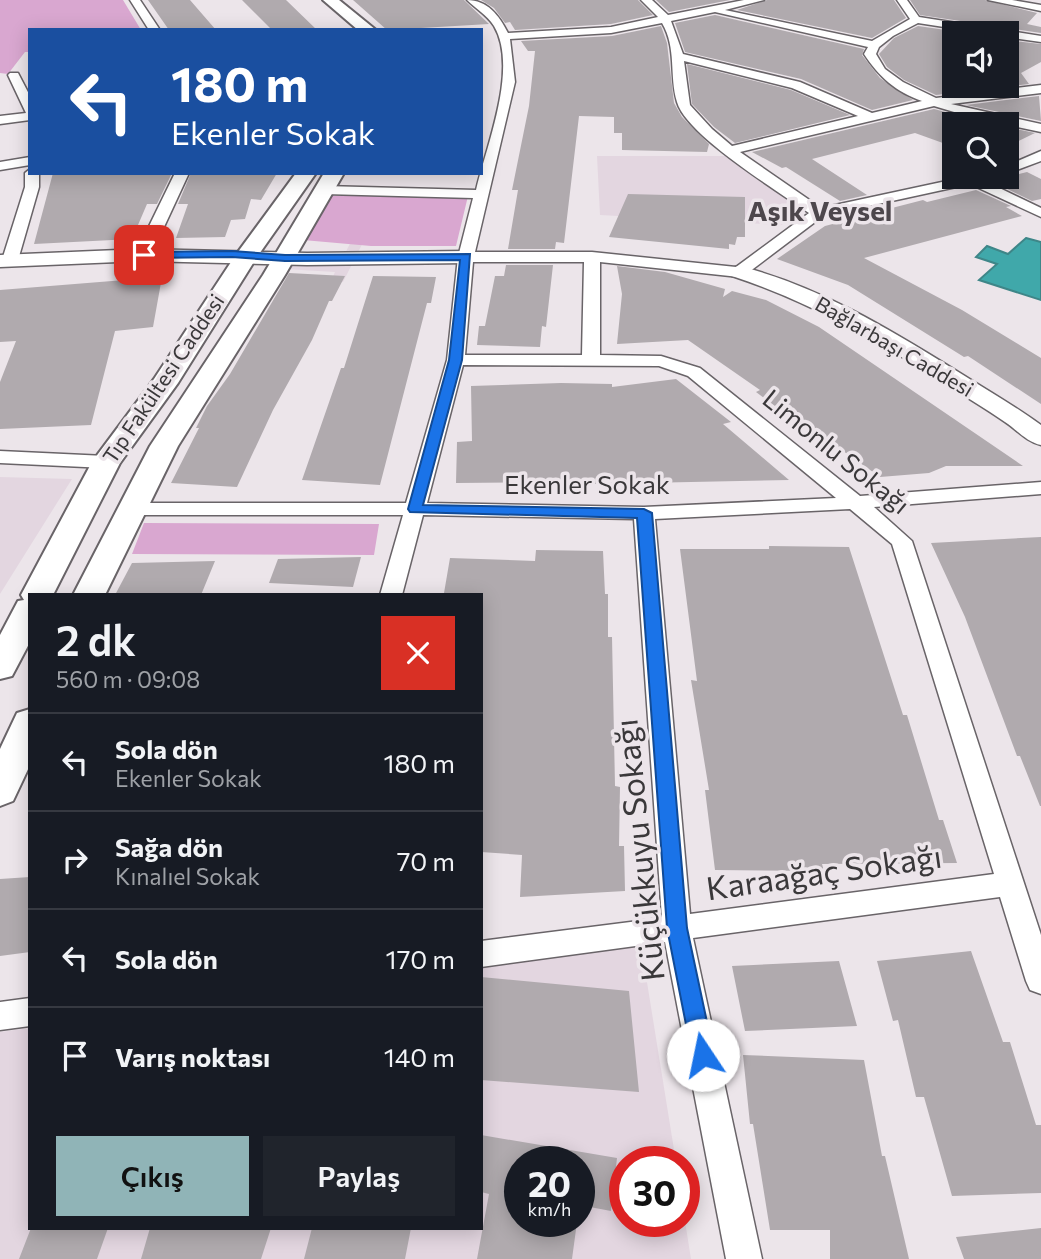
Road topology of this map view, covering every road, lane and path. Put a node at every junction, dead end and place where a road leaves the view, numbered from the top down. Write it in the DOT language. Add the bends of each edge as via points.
graph roads {
  1 [pos="135,0"];
  2 [pos="472,0"];
  3 [pos="646,0"];
  4 [pos="759,0"];
  5 [pos="902,0"];
  6 [pos="993,0"];
  7 [pos="322,1"];
  8 [pos="1041,8"];
  9 [pos="710,10"];
  10 [pos="667,20"];
  11 [pos="916,20"];
  12 [pos="942,24"];
  13 [pos="154,28"];
  14 [pos="343,28"];
  15 [pos="365,28"];
  16 [pos="500,33"];
  17 [pos="1019,36"];
  18 [pos="1041,39"];
  19 [pos="874,46"];
  20 [pos="678,56"];
  21 [pos="28,74"];
  22 [pos="0,75"];
  23 [pos="14,75"];
  24 [pos="1041,89"];
  25 [pos="935,102"];
  26 [pos="28,106"];
  27 [pos="28,116"];
  28 [pos="868,116"];
  29 [pos="0,120"];
  30 [pos="1041,128"];
  31 [pos="730,149"];
  32 [pos="1041,155"];
  33 [pos="28,161"];
  34 [pos="0,166"];
  35 [pos="1019,166"];
  36 [pos="32,175"];
  37 [pos="181,175"];
  38 [pos="321,179"];
  39 [pos="942,186"];
  40 [pos="998,189"];
  41 [pos="483,194"];
  42 [pos="818,213"];
  43 [pos="1041,213"];
  44 [pos="144,255"];
  45 [pos="246,256"];
  46 [pos="466,257"];
  47 [pos="592,257"];
  48 [pos="285,258"];
  49 [pos="5,261"];
  50 [pos="739,272"];
  51 [pos="456,360"];
  52 [pos="591,360"];
  53 [pos="1041,438"];
  54 [pos="0,457"];
  55 [pos="106,462"];
  56 [pos="1041,488"];
  57 [pos="853,503"];
  58 [pos="132,509"];
  59 [pos="415,509"];
  60 [pos="644,513"];
  61 [pos="38,593"];
  62 [pos="90,593"];
  63 [pos="392,593"];
  64 [pos="28,613"];
  65 [pos="0,667"];
  66 [pos="28,727"];
  67 [pos="0,791"];
  68 [pos="1009,884"];
  69 [pos="677,928"];
  70 [pos="483,954"];
  71 [pos="1041,981"];
  72 [pos="28,1012"];
  73 [pos="0,1016"];
  74 [pos="744,1259"];
  1 -- 13 [label="street"];
  2 -- 16 [label="street" via="489,10"];
  3 -- 10 [label="street"];
  4 -- 9 [label="street"];
  5 -- 11 [label="street"];
  6 -- 8 [label="street"];
  7 -- 14 [label="main road"];
  7 -- 15 [label="main road"];
  9 -- 10 [label="street"];
  9 -- 19 [label="street"];
  10 -- 16 [label="street" via="611,30"];
  10 -- 20 [label="street"];
  11 -- 12 [label="street"];
  11 -- 19 [label="street"];
  16 -- 41 [label="street" via="510,57 509,82"];
  17 -- 18 [label="street"];
  19 -- 25 [label="street" via="870,54 875,66 898,84"];
  20 -- 28 [label="street" via="796,85"];
  20 -- 31 [label="street" via="683,106 709,135"];
  21 -- 23 [label="street"];
  22 -- 23 [label="street"];
  23 -- 26 [label="street"];
  24 -- 25 [label="street"];
  25 -- 28 [label="street"];
  25 -- 30 [label="street"];
  27 -- 29 [label="street"];
  28 -- 31 [label="street"];
  31 -- 42 [label="street"];
  32 -- 35 [label="street"];
  33 -- 34 [label="street"];
  36 -- 49 [label="street" via="32,187"];
  37 -- 44 [label="street"];
  38 -- 41 [label="street"];
  38 -- 45 [label="main road, Tıp Fakültesi Caddesi"];
  38 -- 48 [label="main road"];
  39 -- 42 [label="street"];
  40 -- 43 [label="street"];
  41 -- 46 [label="street"];
  42 -- 50 [label="street"];
  44 -- 45 [label="street"];
  44 -- 49 [label="street"];
  45 -- 48 [label="street"];
  45 -- 55 [label="main road, Tıp Fakültesi Caddesi" via="165,383"];
  46 -- 47 [label="street"];
  46 -- 48 [label="street"];
  46 -- 51 [label="street"];
  47 -- 50 [label="street"];
  47 -- 52 [label="street"];
  48 -- 58 [label="main road" via="164,446"];
  50 -- 53 [label="street, Bağlarbaşı Caddesi" via="778,283 838,310 909,350"];
  51 -- 52 [label="street, Limonlu Sokağı"];
  51 -- 59 [label="street"];
  52 -- 57 [label="street, Limonlu Sokağı" via="661,361 694,372"];
  54 -- 55 [label="street"];
  55 -- 61 [label="main road, Tıp Fakültesi Caddesi"];
  56 -- 57 [label="street, Ekenler Sokak"];
  57 -- 60 [label="street, Ekenler Sokak"];
  57 -- 68 [label="street, Limonlu Sokağı" via="902,541"];
  58 -- 59 [label="street, Ekenler Sokak"];
  58 -- 62 [label="main road"];
  59 -- 60 [label="street, Ekenler Sokak"];
  59 -- 63 [label="street"];
  60 -- 69 [label="street, Küçükkuyu Sokağı"];
  64 -- 65 [label="main road"];
  66 -- 67 [label="main road"];
  68 -- 69 [label="street, Karaağaç Sokağı"];
  68 -- 71 [label="street, Limonlu Sokağı"];
  69 -- 70 [label="street, Karaağaç Sokağı"];
  69 -- 74 [label="street, Küçükkuyu Sokağı"];
  72 -- 73 [label="street"];
}
